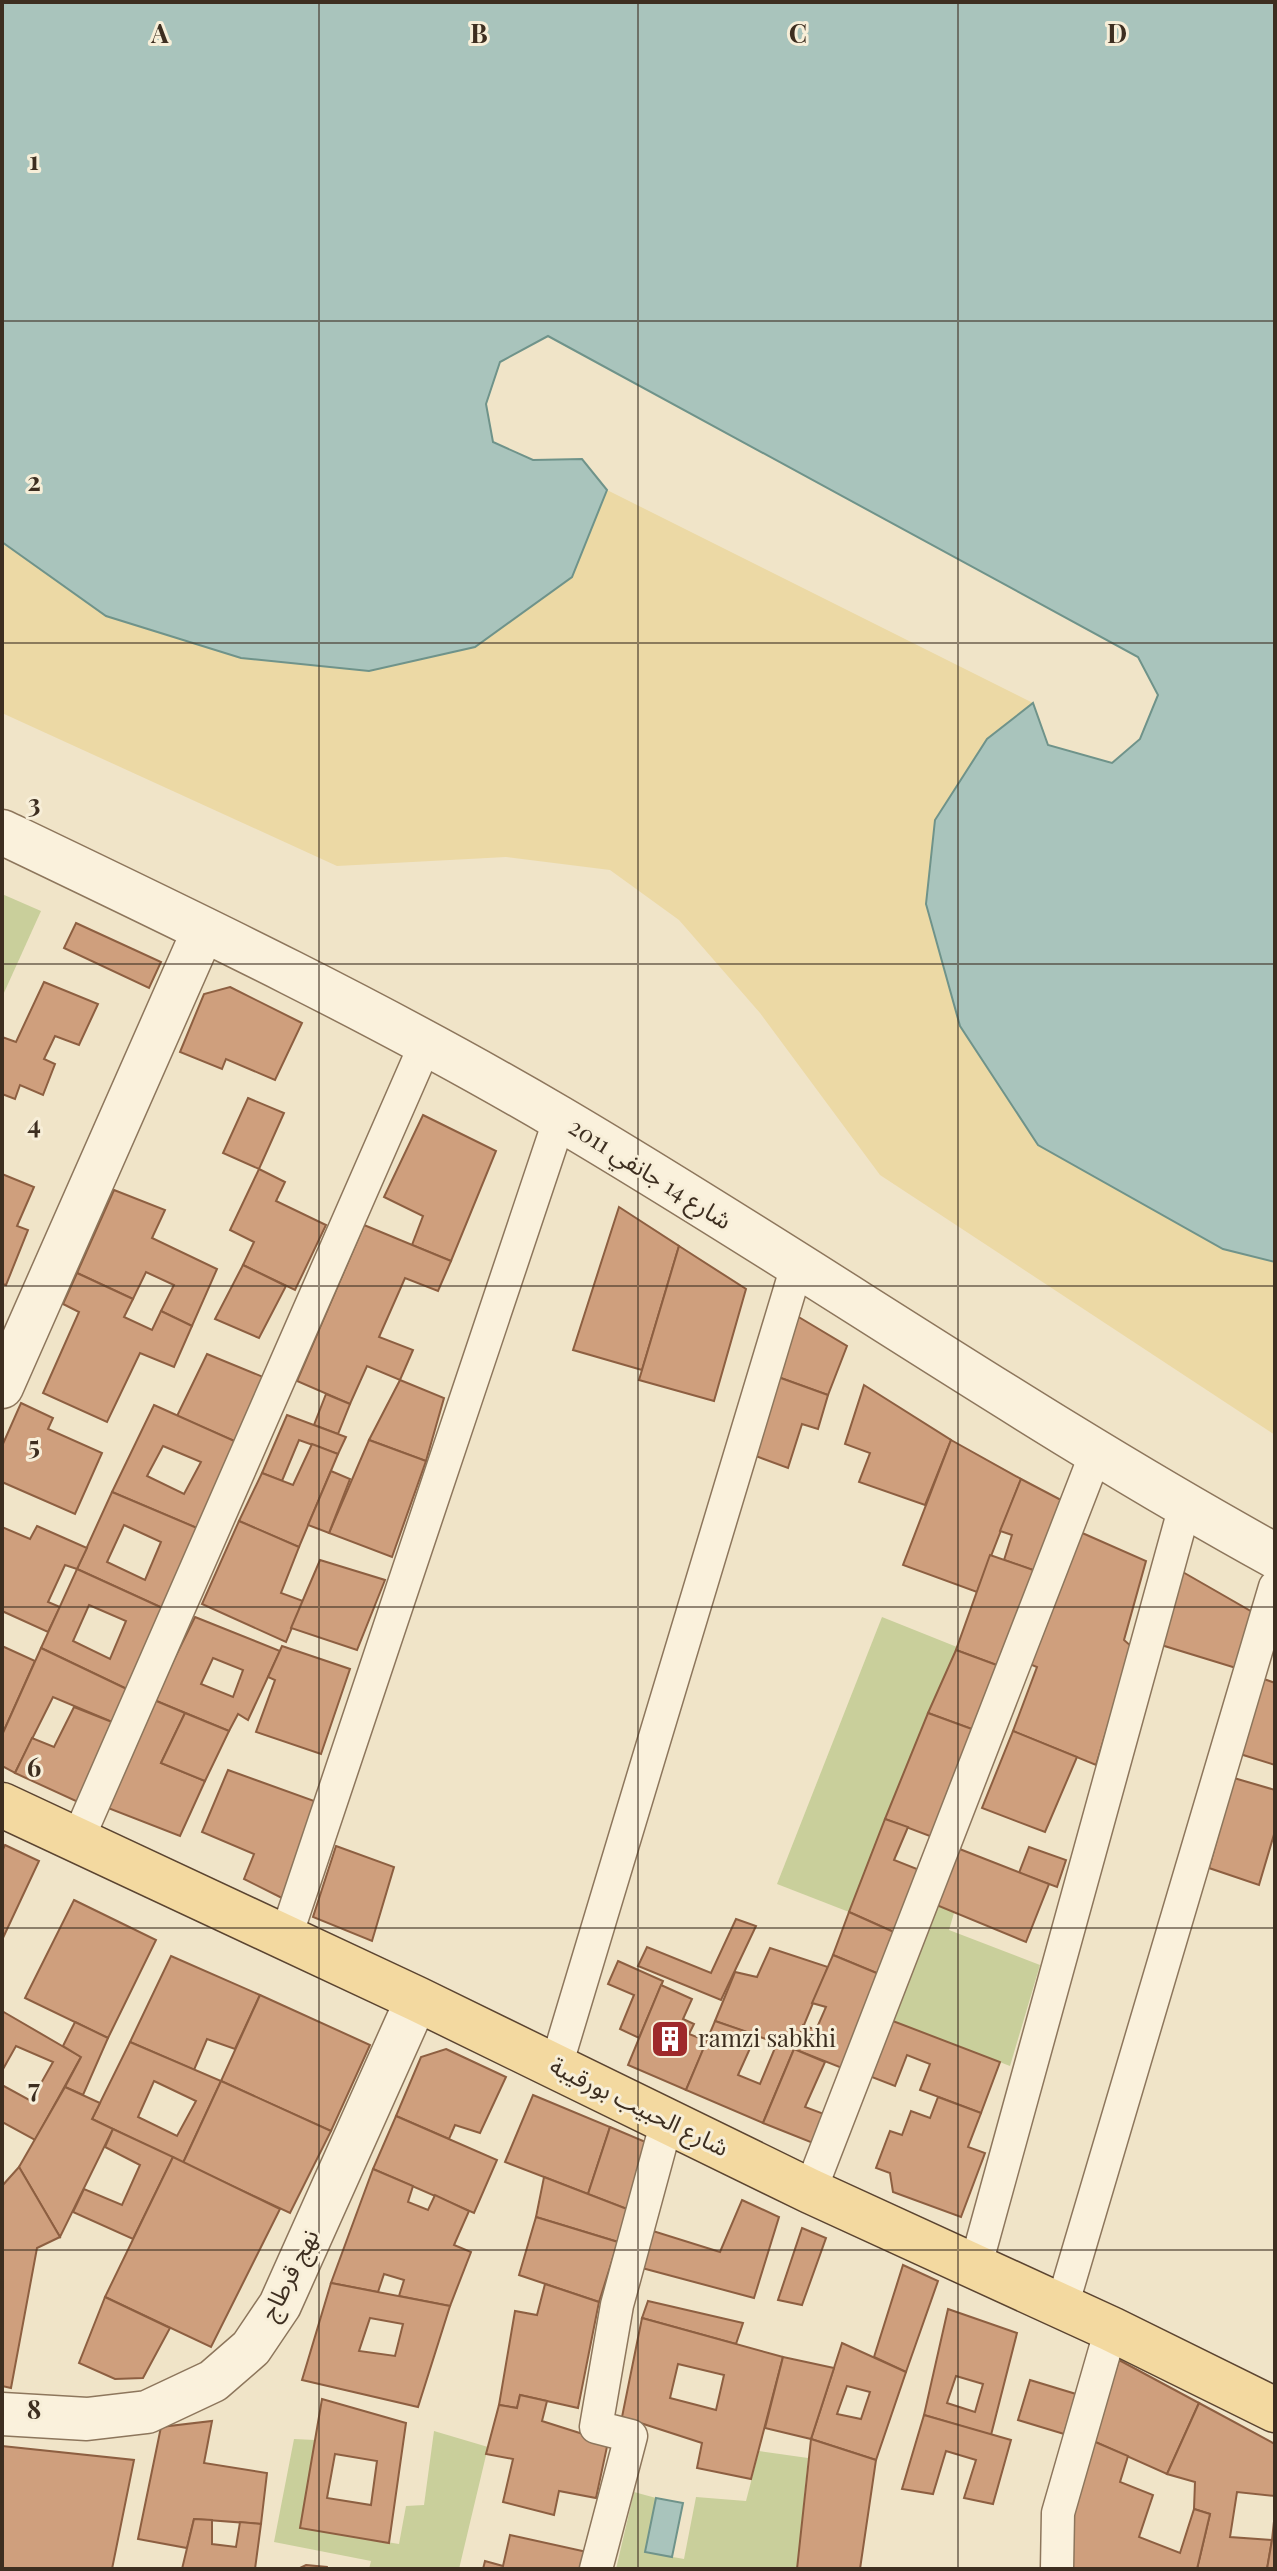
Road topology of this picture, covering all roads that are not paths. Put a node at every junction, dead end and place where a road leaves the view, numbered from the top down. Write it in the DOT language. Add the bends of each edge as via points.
graph roads {
  1 [pos="2,832"];
  2 [pos="204,929"];
  3 [pos="426,1043"];
  4 [pos="560,1118"];
  5 [pos="797,1266"];
  6 [pos="2,1387"];
  7 [pos="1096,1453"];
  8 [pos="1185,1506"];
  9 [pos="1275,1556"];
  10 [pos="1275,1587"];
  11 [pos="2,1805"];
  12 [pos="77,1841"];
  13 [pos="285,1939"];
  14 [pos="417,1999"];
  15 [pos="556,2066"];
  16 [pos="667,2121"];
  17 [pos="810,2191"];
  18 [pos="975,2268"];
  19 [pos="1062,2306"];
  20 [pos="1111,2329"];
  21 [pos="1275,2410"];
  22 [pos="2,2414"];
  23 [pos="596,2569"];
  24 [pos="1057,2569"];
  1 -- 2 [label="street, شارع 14 جانفي 2011"];
  2 -- 3 [label="street, شارع 14 جانفي 2011"];
  2 -- 6 [label="street"];
  3 -- 4 [label="street, شارع 14 جانفي 2011"];
  3 -- 12 [label="street"];
  4 -- 5 [label="street, شارع 14 جانفي 2011"];
  4 -- 13 [label="street"];
  5 -- 7 [label="street, شارع 14 جانفي 2011"];
  5 -- 15 [label="street"];
  7 -- 8 [label="street, شارع 14 جانفي 2011"];
  7 -- 17 [label="street"];
  8 -- 9 [label="street, شارع 14 جانفي 2011"];
  8 -- 18 [label="street"];
  10 -- 19 [label="street"];
  11 -- 12 [label="main road, شارع الحبيب بورقيبة"];
  12 -- 13 [label="main road, شارع الحبيب بورقيبة"];
  13 -- 14 [label="main road, شارع الحبيب بورقيبة"];
  14 -- 15 [label="main road, شارع الحبيب بورقيبة"];
  14 -- 22 [label="street, نهج قرطاج" via="280,2305 251,2348 213,2381 147,2412 87,2419"];
  15 -- 16 [label="main road, شارع الحبيب بورقيبة"];
  16 -- 17 [label="main road, شارع الحبيب بورقيبة"];
  16 -- 23 [label="street" via="617,2305 596,2427 631,2436"];
  17 -- 18 [label="main road, شارع الحبيب بورقيبة"];
  18 -- 19 [label="main road, شارع الحبيب بورقيبة"];
  19 -- 20 [label="main road, شارع الحبيب بورقيبة"];
  20 -- 21 [label="main road, شارع الحبيب بورقيبة"];
  20 -- 24 [label="street" via="1058,2513"];
}
